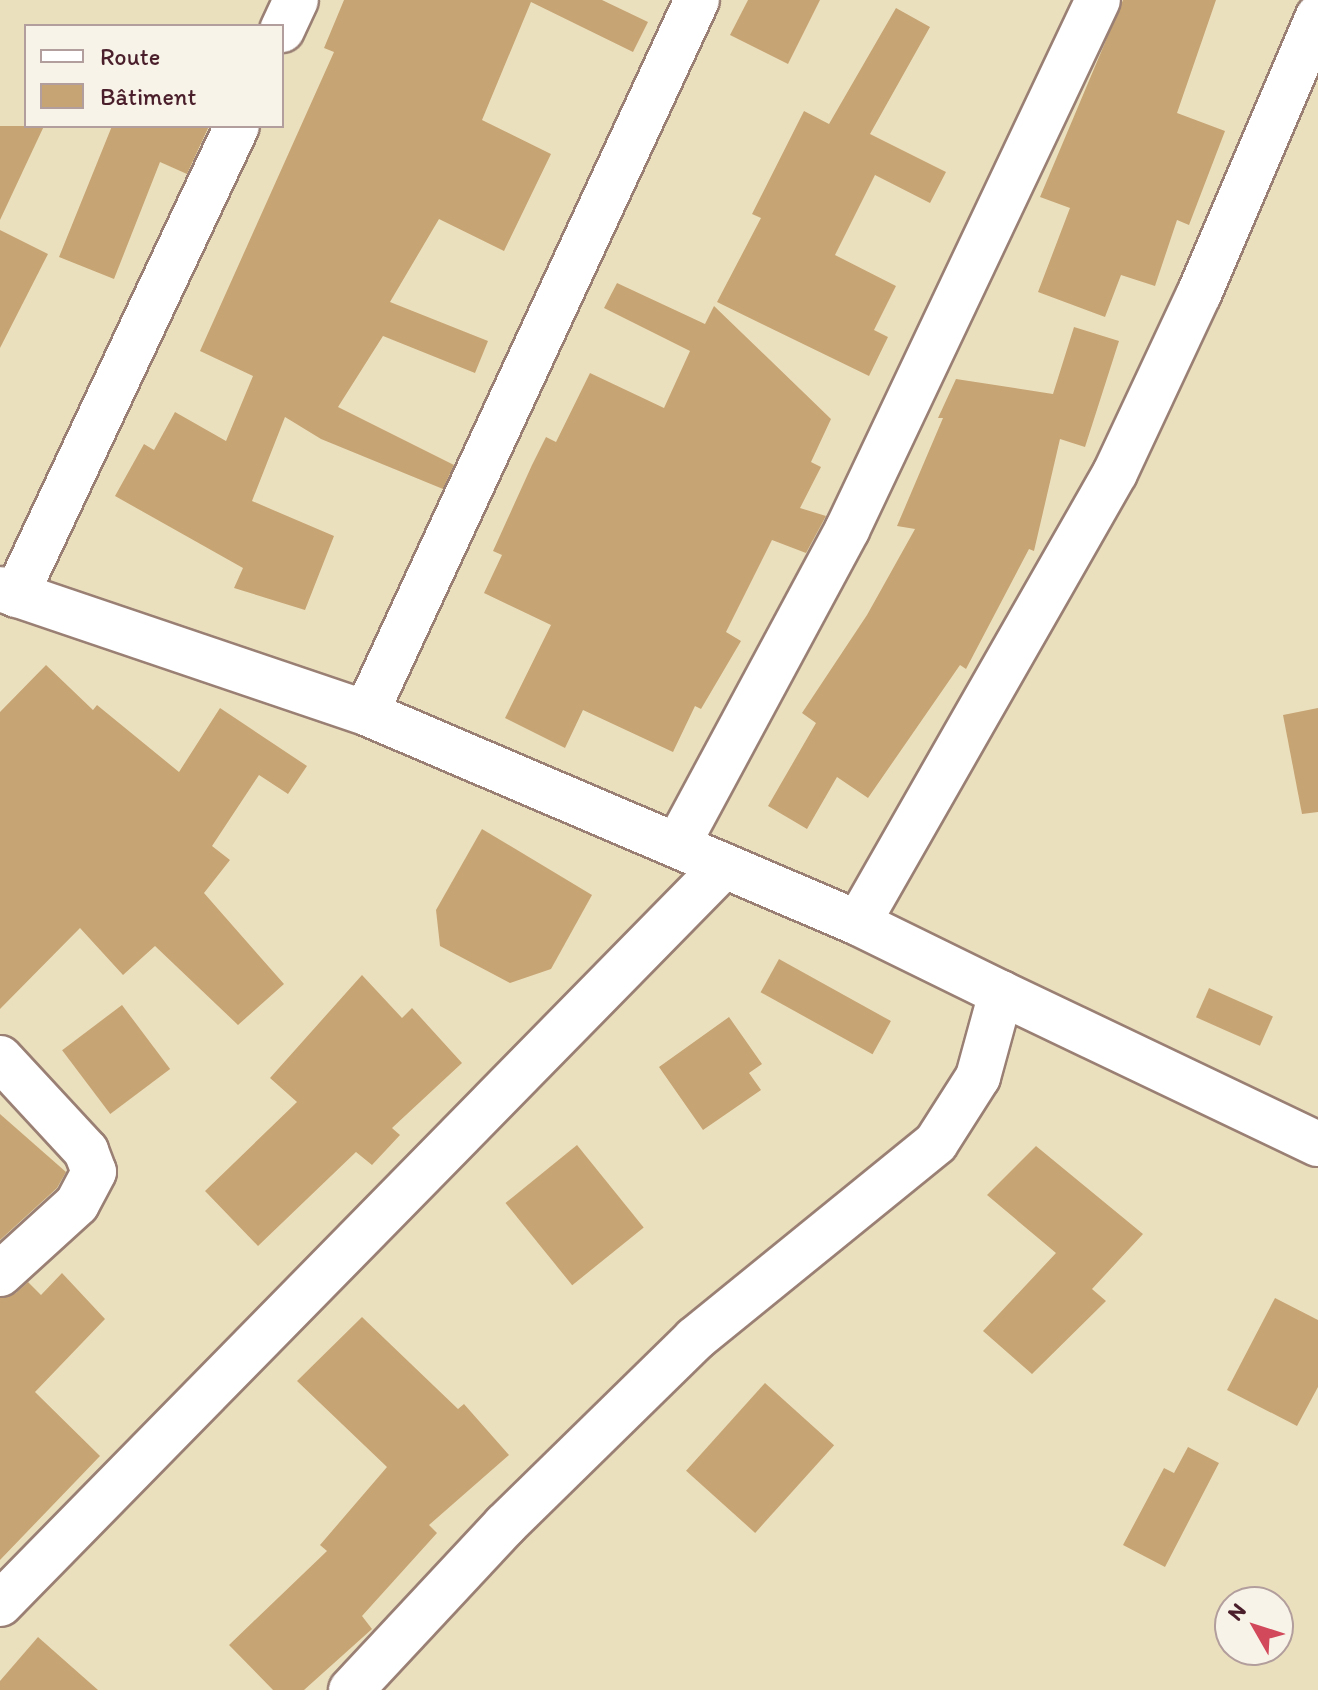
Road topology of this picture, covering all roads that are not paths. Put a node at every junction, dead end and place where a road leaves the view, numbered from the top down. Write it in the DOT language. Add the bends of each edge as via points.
graph roads {
  1 [pos="296,0"];
  2 [pos="697,0"];
  3 [pos="1098,0"];
  4 [pos="1318,16"];
  5 [pos="284,26"];
  6 [pos="236,128"];
  7 [pos="8,592"];
  8 [pos="366,713"];
  9 [pos="678,844"];
  10 [pos="724,866"];
  11 [pos="858,923"];
  12 [pos="1001,993"];
  13 [pos="0,1058"];
  14 [pos="1318,1144"];
  15 [pos="0,1274"];
  16 [pos="0,1604"];
  17 [pos="351,1690"];
  1 -- 5 [label="street"];
  2 -- 8 [label="street"];
  3 -- 9 [label="street" via="847,530"];
  4 -- 11 [label="street" via="1199,294 1115,473"];
  6 -- 7 [label="street"];
  7 -- 8 [label="street"];
  8 -- 9 [label="street"];
  9 -- 10 [label="street"];
  10 -- 11 [label="street"];
  10 -- 16 [label="street"];
  11 -- 12 [label="street"];
  12 -- 14 [label="street"];
  12 -- 17 [label="street" via="978,1077 936,1143 695,1339 505,1525"];
  13 -- 15 [label="street" via="86,1151 94,1172 77,1204"];
}
